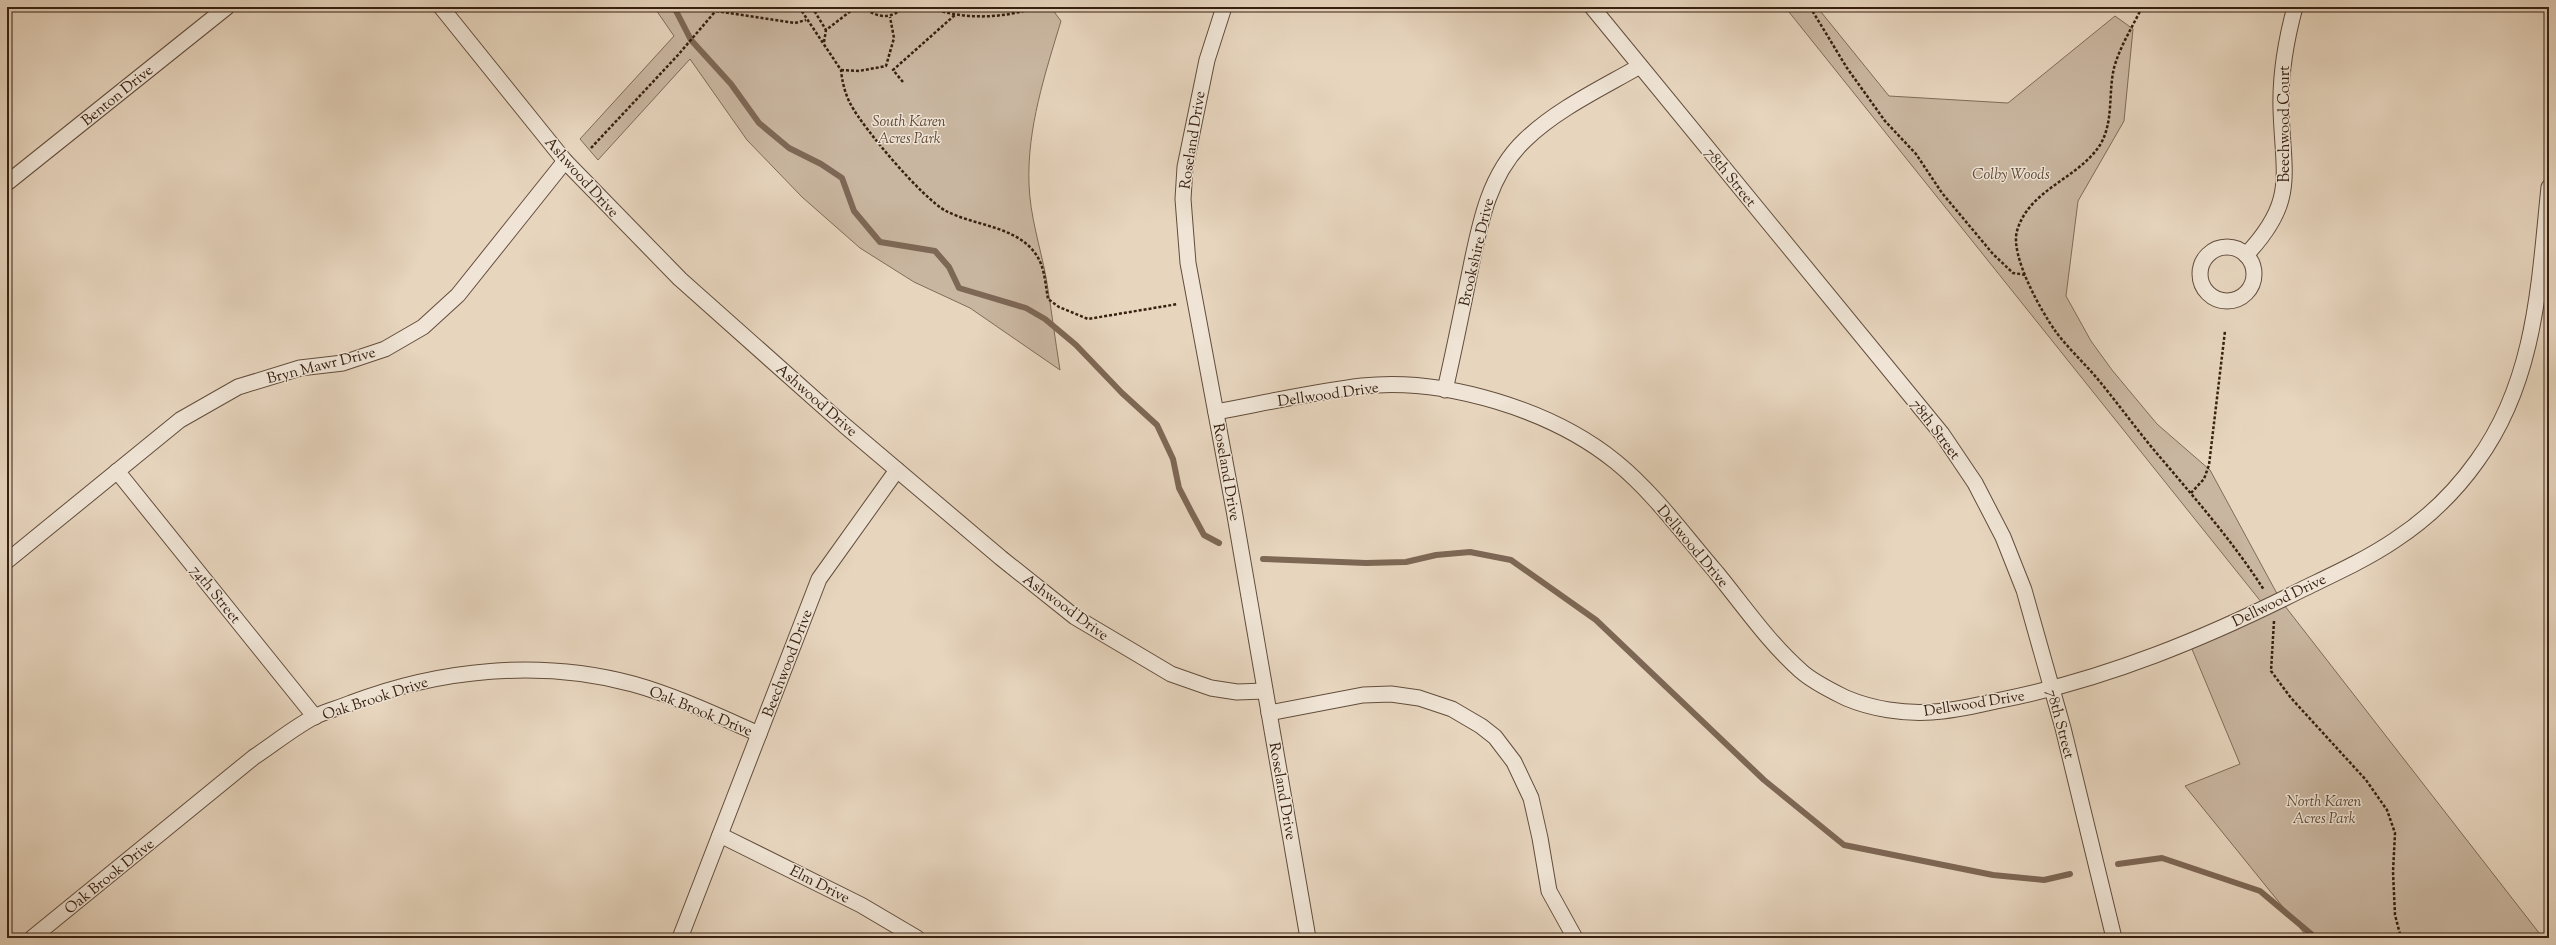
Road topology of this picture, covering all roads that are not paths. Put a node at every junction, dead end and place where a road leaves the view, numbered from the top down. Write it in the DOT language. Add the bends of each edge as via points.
graph roads {
  1 [pos="227,7"];
  2 [pos="441,7"];
  3 [pos="1224,7"];
  4 [pos="1592,7"];
  5 [pos="2295,7"];
  6 [pos="1640,66"];
  7 [pos="565,161"];
  8 [pos="7,183"];
  9 [pos="2549,187"];
  10 [pos="2246,255"];
  11 [pos="1445,390"];
  12 [pos="1216,412"];
  13 [pos="897,470"];
  14 [pos="117,471"];
  15 [pos="7,561"];
  16 [pos="2052,690"];
  17 [pos="1265,691"];
  18 [pos="1269,713"];
  19 [pos="315,717"];
  20 [pos="759,734"];
  21 [pos="720,835"];
  22 [pos="32,938"];
  23 [pos="680,938"];
  24 [pos="917,938"];
  25 [pos="1308,938"];
  26 [pos="1575,938"];
  27 [pos="2114,938"];
  1 -- 8 [label="street, Benton Drive"];
  2 -- 7 [label="street, Ashwood Drive"];
  3 -- 12 [label="street, Roseland Drive" via="1207,60 1195,113 1185,167 1183,199 1193,294"];
  4 -- 6 [label="street, 78th Street"];
  5 -- 10 [label="street, Beechwood Court" via="2282,71 2281,109 2286,170 2281,204 2266,234"];
  6 -- 11 [label="street, Brookshire Drive" via="1555,116 1525,140 1503,166 1487,197 1478,230"];
  6 -- 16 [label="street, 78th Street" via="1942,434 1975,483 2003,536 2024,590"];
  7 -- 13 [label="street, Ashwood Drive" via="680,279"];
  7 -- 14 [label="street, Bryn Mawr Drive" via="458,295 423,327 385,349 343,363 300,368 238,387 180,420"];
  9 -- 16 [label="street, Dellwood Drive" via="2535,318 2527,356 2514,395 2498,429 2477,462 2446,498 2395,540 2362,560 2270,606 2142,661"];
  11 -- 12 [label="street, Dellwood Drive" via="1396,385 1364,386"];
  11 -- 16 [label="street, Dellwood Drive" via="1498,400 1547,421 1594,446 1619,464 1662,508 1804,675 1848,698 1888,710 1930,712"];
  12 -- 17 [label="street, Roseland Drive"];
  13 -- 17 [label="street, Ashwood Drive" via="1053,600 1098,632 1190,682 1237,692"];
  13 -- 20 [label="street, Beechwood Drive" via="819,579"];
  14 -- 15 [label="street, Bryn Mawr Drive"];
  14 -- 19 [label="street, 74th Street"];
  16 -- 27 [label="street, 78th Street"];
  17 -- 18 [label="street, Roseland Drive"];
  18 -- 25 [label="street, Roseland Drive"];
  18 -- 26 [label="street" via="1357,696 1391,694 1419,698 1452,708 1481,726 1495,737 1514,762 1531,798 1549,891"];
  19 -- 20 [label="street, Oak Brook Drive" via="415,682 462,673 508,670 583,673 633,684 701,708"];
  19 -- 22 [label="street, Oak Brook Drive" via="254,757"];
  20 -- 21 [label="street, Beechwood Drive"];
  21 -- 23 [label="street, Beechwood Drive"];
  21 -- 24 [label="street, Elm Drive" via="861,905"];
}
